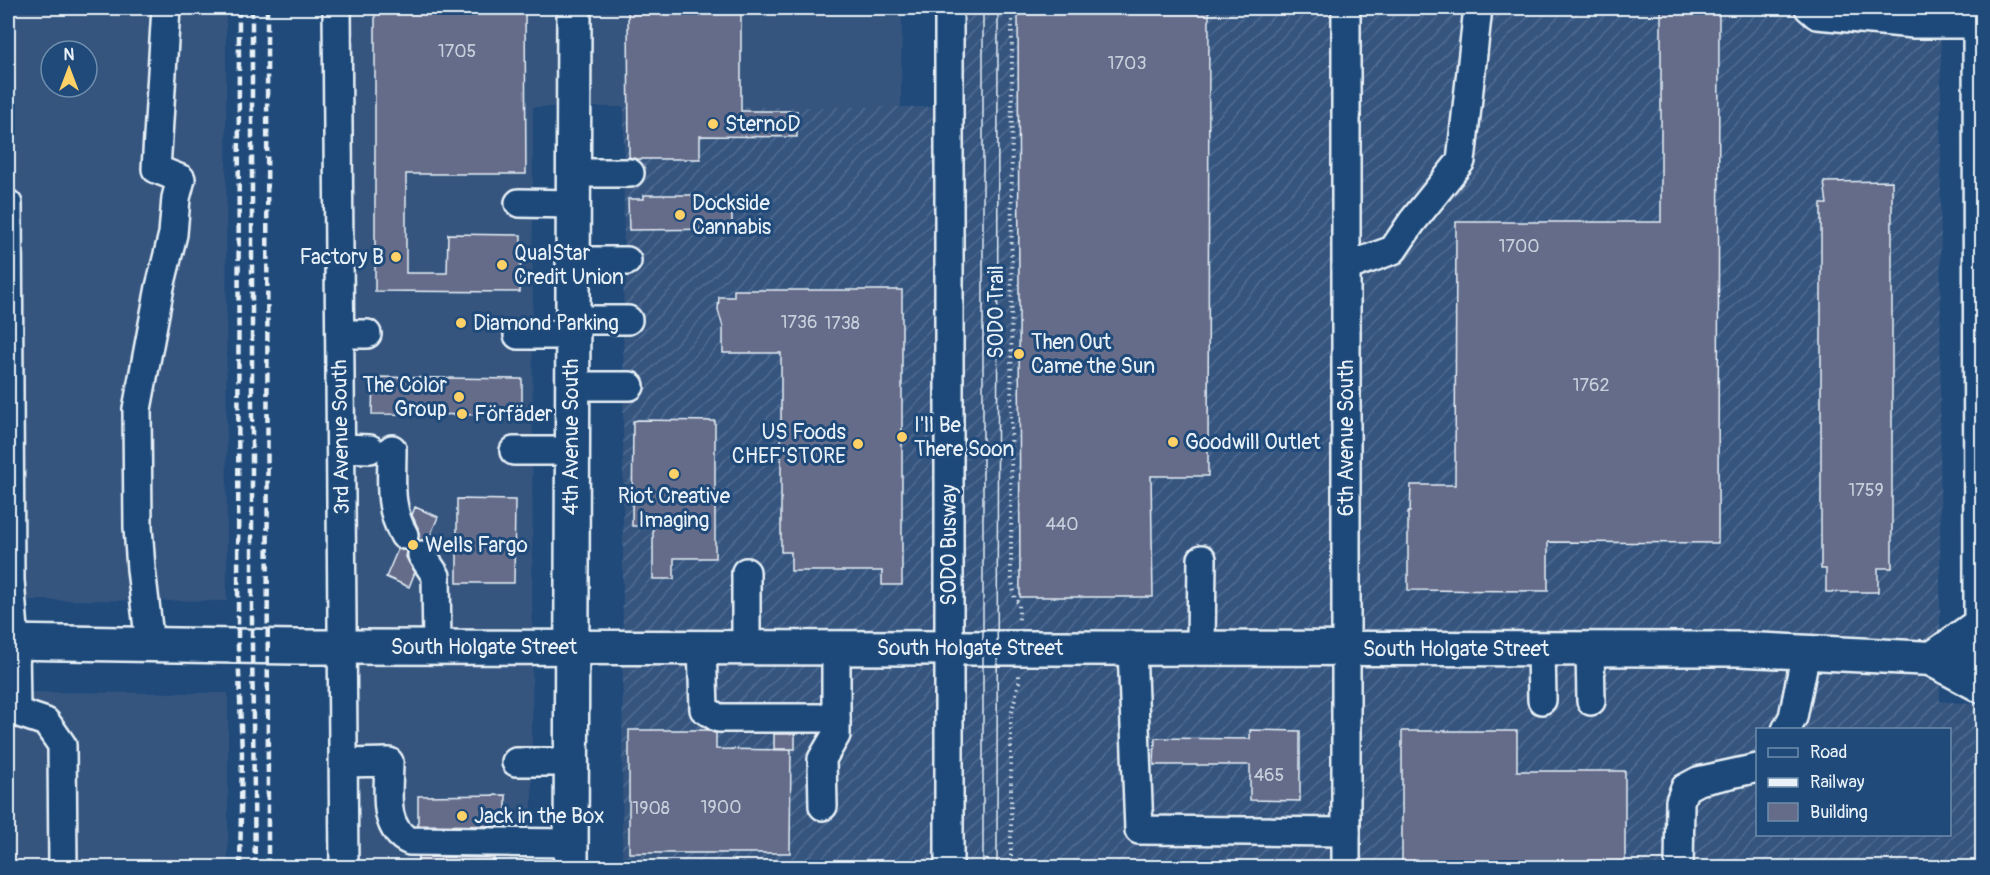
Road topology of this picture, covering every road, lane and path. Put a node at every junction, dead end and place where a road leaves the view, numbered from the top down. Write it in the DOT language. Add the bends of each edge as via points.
graph roads {
  1 [pos="166,8"];
  2 [pos="337,8"];
  3 [pos="574,8"];
  4 [pos="948,8"];
  5 [pos="1012,8"];
  6 [pos="1346,8"];
  7 [pos="1478,8"];
  8 [pos="1809,8"];
  9 [pos="1977,16"];
  10 [pos="630,173"];
  11 [pos="1980,185"];
  12 [pos="572,188"];
  13 [pos="519,203"];
  14 [pos="8,204"];
  15 [pos="572,261"];
  16 [pos="627,261"];
  17 [pos="1346,267"];
  18 [pos="628,320"];
  19 [pos="572,327"];
  20 [pos="340,334"];
  21 [pos="367,334"];
  22 [pos="518,335"];
  23 [pos="572,386"];
  24 [pos="630,386"];
  25 [pos="1980,441"];
  26 [pos="341,448"];
  27 [pos="514,451"];
  28 [pos="571,452"];
  29 [pos="404,535"];
  30 [pos="422,555"];
  31 [pos="1202,560"];
  32 [pos="746,572"];
  33 [pos="1019,614"];
  34 [pos="1980,626"];
  35 [pos="11,642"];
  36 [pos="150,645"];
  37 [pos="343,647"];
  38 [pos="437,647"];
  39 [pos="571,647"];
  40 [pos="702,647"];
  41 [pos="746,647"];
  42 [pos="836,647"];
  43 [pos="949,647"];
  44 [pos="1132,648"];
  45 [pos="1201,649"];
  46 [pos="1346,649"];
  47 [pos="1590,649"];
  48 [pos="1541,650"];
  49 [pos="1806,652"];
  50 [pos="1932,659"];
  51 [pos="1983,661"];
  52 [pos="1019,675"];
  53 [pos="1983,686"];
  54 [pos="1542,700"];
  55 [pos="1591,701"];
  56 [pos="12,716"];
  57 [pos="836,718"];
  58 [pos="1787,728"];
  59 [pos="516,762"];
  60 [pos="571,762"];
  61 [pos="344,763"];
  62 [pos="1756,768"];
  63 [pos="823,806"];
  64 [pos="1346,832"];
  65 [pos="571,855"];
  66 [pos="63,867"];
  67 [pos="344,867"];
  68 [pos="949,867"];
  69 [pos="1011,867"];
  70 [pos="1346,867"];
  71 [pos="1679,867"];
  1 -- 36 [label="street" via="156,169 181,179 137,409 138,527"];
  2 -- 20 [label="street, 3rd Avenue South"];
  3 -- 12 [label="main road, 4th Avenue South"];
  4 -- 43 [label="street, SODO Busway"];
  5 -- 33 [label="path, SODO Trail" via="1011,574"];
  6 -- 17 [label="street, 6th Avenue South"];
  7 -- 17 [label="street" via="1461,161 1393,250"];
  8 -- 9 [label="street" via="1817,15 1914,24"];
  9 -- 11 [label="street"];
  10 -- 12 [label="street"];
  11 -- 25 [label="street"];
  12 -- 13 [label="street"];
  12 -- 15 [label="main road, 4th Avenue South"];
  14 -- 35 [label="street"];
  15 -- 16 [label="street"];
  15 -- 19 [label="main road, 4th Avenue South"];
  17 -- 46 [label="street, 6th Avenue South"];
  18 -- 19 [label="street"];
  19 -- 22 [label="street"];
  19 -- 23 [label="main road, 4th Avenue South"];
  20 -- 21 [label="street"];
  20 -- 26 [label="street, 3rd Avenue South"];
  23 -- 24 [label="street"];
  23 -- 28 [label="main road, 4th Avenue South"];
  25 -- 34 [label="street"];
  26 -- 29 [label="street" via="381,449 396,520"];
  26 -- 37 [label="street, 3rd Avenue South"];
  27 -- 28 [label="street"];
  28 -- 39 [label="main road, 4th Avenue South"];
  30 -- 38 [label="street" via="436,576"];
  31 -- 45 [label="street"];
  32 -- 41 [label="street"];
  34 -- 50 [label="main road"];
  35 -- 36 [label="main road, South Holgate Street"];
  35 -- 56 [label="street"];
  36 -- 37 [label="main road, South Holgate Street"];
  37 -- 38 [label="main road, South Holgate Street"];
  37 -- 61 [label="street, 3rd Avenue South"];
  38 -- 39 [label="main road, South Holgate Street"];
  39 -- 40 [label="main road, South Holgate Street"];
  39 -- 60 [label="main road, 4th Avenue South"];
  40 -- 41 [label="main road, South Holgate Street"];
  40 -- 57 [label="street" via="704,709 718,718"];
  41 -- 42 [label="main road, South Holgate Street"];
  42 -- 43 [label="main road, South Holgate Street"];
  42 -- 57 [label="street"];
  43 -- 44 [label="main road, South Holgate Street"];
  43 -- 68 [label="street, SODO Busway"];
  44 -- 45 [label="main road, South Holgate Street"];
  44 -- 64 [label="street" via="1139,830"];
  45 -- 46 [label="main road, South Holgate Street"];
  46 -- 48 [label="main road, South Holgate Street"];
  46 -- 64 [label="street, 6th Avenue South"];
  47 -- 48 [label="main road, South Holgate Street"];
  47 -- 49 [label="main road, South Holgate Street"];
  47 -- 55 [label="street"];
  48 -- 54 [label="street"];
  49 -- 50 [label="main road, South Holgate Street"];
  49 -- 58 [label="street" via="1793,717"];
  50 -- 51 [label="main road, South Holgate Street"];
  50 -- 53 [label="main road, South Holgate Street"];
  52 -- 69 [label="path" via="1011,715"];
  56 -- 66 [label="street" via="46,722 62,745"];
  57 -- 63 [label="street" via="836,735 822,759"];
  59 -- 60 [label="street"];
  60 -- 65 [label="main road, 4th Avenue South"];
  61 -- 65 [label="street" via="389,762 392,826 410,841"];
  61 -- 67 [label="street, 3rd Avenue South"];
  62 -- 71 [label="street" via="1698,781 1685,788 1680,801"];
  64 -- 70 [label="street, 6th Avenue South"];
}
